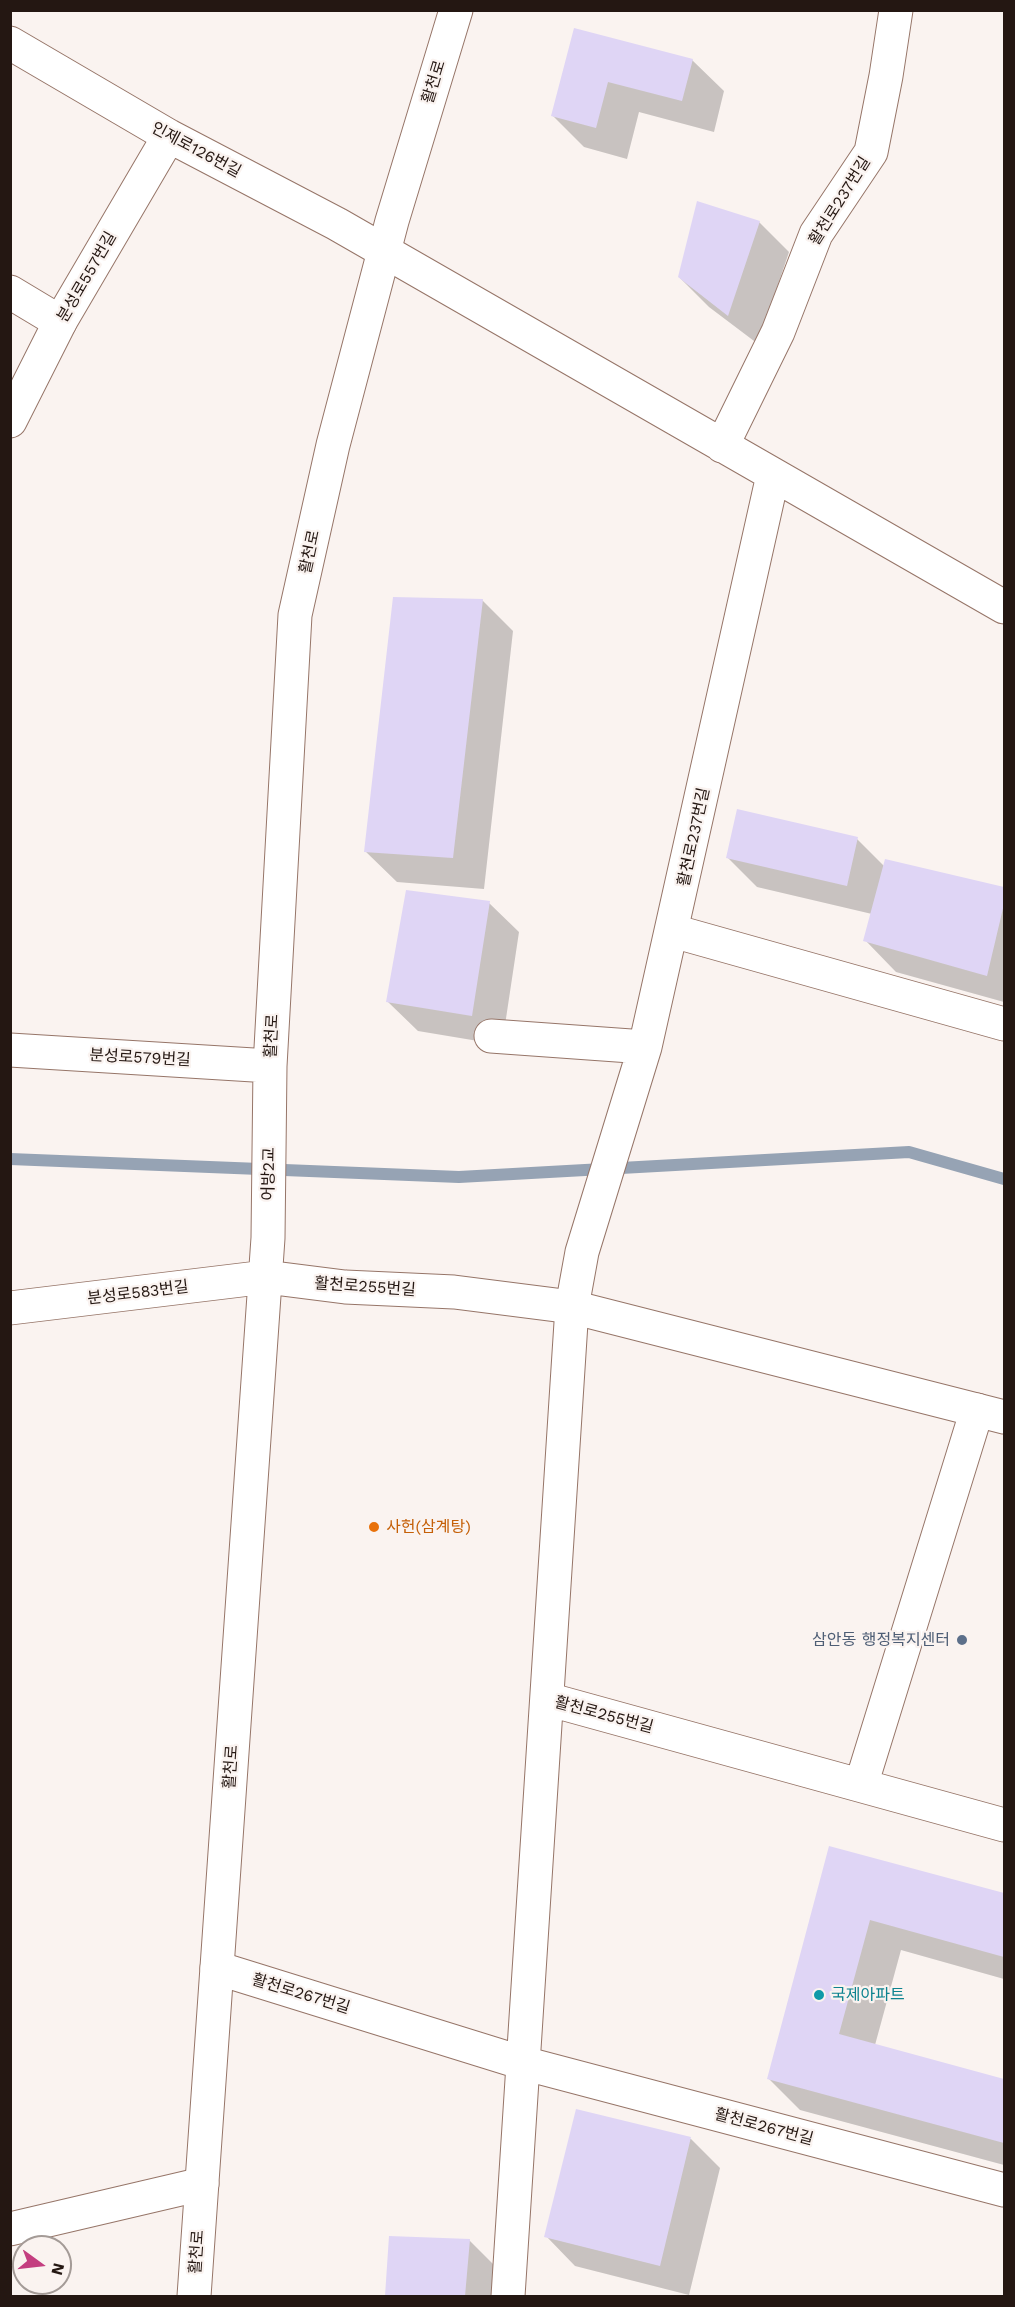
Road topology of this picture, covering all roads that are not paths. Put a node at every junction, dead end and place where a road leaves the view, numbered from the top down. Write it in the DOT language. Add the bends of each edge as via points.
graph roads {
  1 [pos="456,10"];
  2 [pos="896,10"];
  3 [pos="10,43"];
  4 [pos="169,136"];
  5 [pos="385,253"];
  6 [pos="10,292"];
  7 [pos="60,322"];
  8 [pos="10,421"];
  9 [pos="722,446"];
  10 [pos="773,475"];
  11 [pos="1005,607"];
  12 [pos="673,931"];
  13 [pos="1005,1024"];
  14 [pos="491,1036"];
  15 [pos="645,1047"];
  16 [pos="10,1050"];
  17 [pos="270,1066"];
  18 [pos="270,1110"];
  19 [pos="268,1238"];
  20 [pos="266,1277"];
  21 [pos="572,1307"];
  22 [pos="10,1308"];
  23 [pos="991,1413"];
  24 [pos="546,1699"];
  25 [pos="861,1785"];
  26 [pos="1005,1825"];
  27 [pos="217,1968"];
  28 [pos="523,2063"];
  29 [pos="202,2184"];
  30 [pos="1005,2190"];
  31 [pos="10,2229"];
  32 [pos="194,2296"];
  33 [pos="508,2296"];
  1 -- 5 [label="street, 활천로"];
  2 -- 9 [label="street, 활천로237번길" via="871,152 816,234 778,332"];
  3 -- 4 [label="street, 인제로126번길"];
  4 -- 5 [label="street, 인제로126번길"];
  4 -- 7 [label="street, 분성로557번길"];
  5 -- 9 [label="street"];
  5 -- 17 [label="street, 활천로" via="333,445 296,615"];
  6 -- 7 [label="street"];
  7 -- 8 [label="street, 분성로557번길"];
  9 -- 10 [label="street"];
  10 -- 11 [label="street"];
  10 -- 12 [label="street, 활천로237번길"];
  12 -- 13 [label="street"];
  12 -- 15 [label="street, 활천로237번길"];
  14 -- 15 [label="street"];
  15 -- 21 [label="street, 활천로237번길" via="582,1252"];
  16 -- 17 [label="street, 분성로579번길"];
  17 -- 18 [label="street, 활천로"];
  18 -- 19 [label="street, 어방2교"];
  19 -- 20 [label="street, 활천로"];
  20 -- 21 [label="street, 활천로255번길" via="345,1287 454,1292"];
  20 -- 22 [label="street, 분성로583번길"];
  20 -- 27 [label="street, 활천로"];
  21 -- 23 [label="street, 활천로255번길"];
  21 -- 24 [label="street, 활천로255번길"];
  23 -- 25 [label="street"];
  24 -- 25 [label="street, 활천로255번길"];
  24 -- 28 [label="street"];
  25 -- 26 [label="street, 활천로255번길"];
  27 -- 28 [label="street, 활천로267번길"];
  27 -- 29 [label="street, 활천로"];
  28 -- 30 [label="street, 활천로267번길"];
  28 -- 33 [label="street"];
  29 -- 31 [label="street"];
  29 -- 32 [label="street, 활천로"];
}
